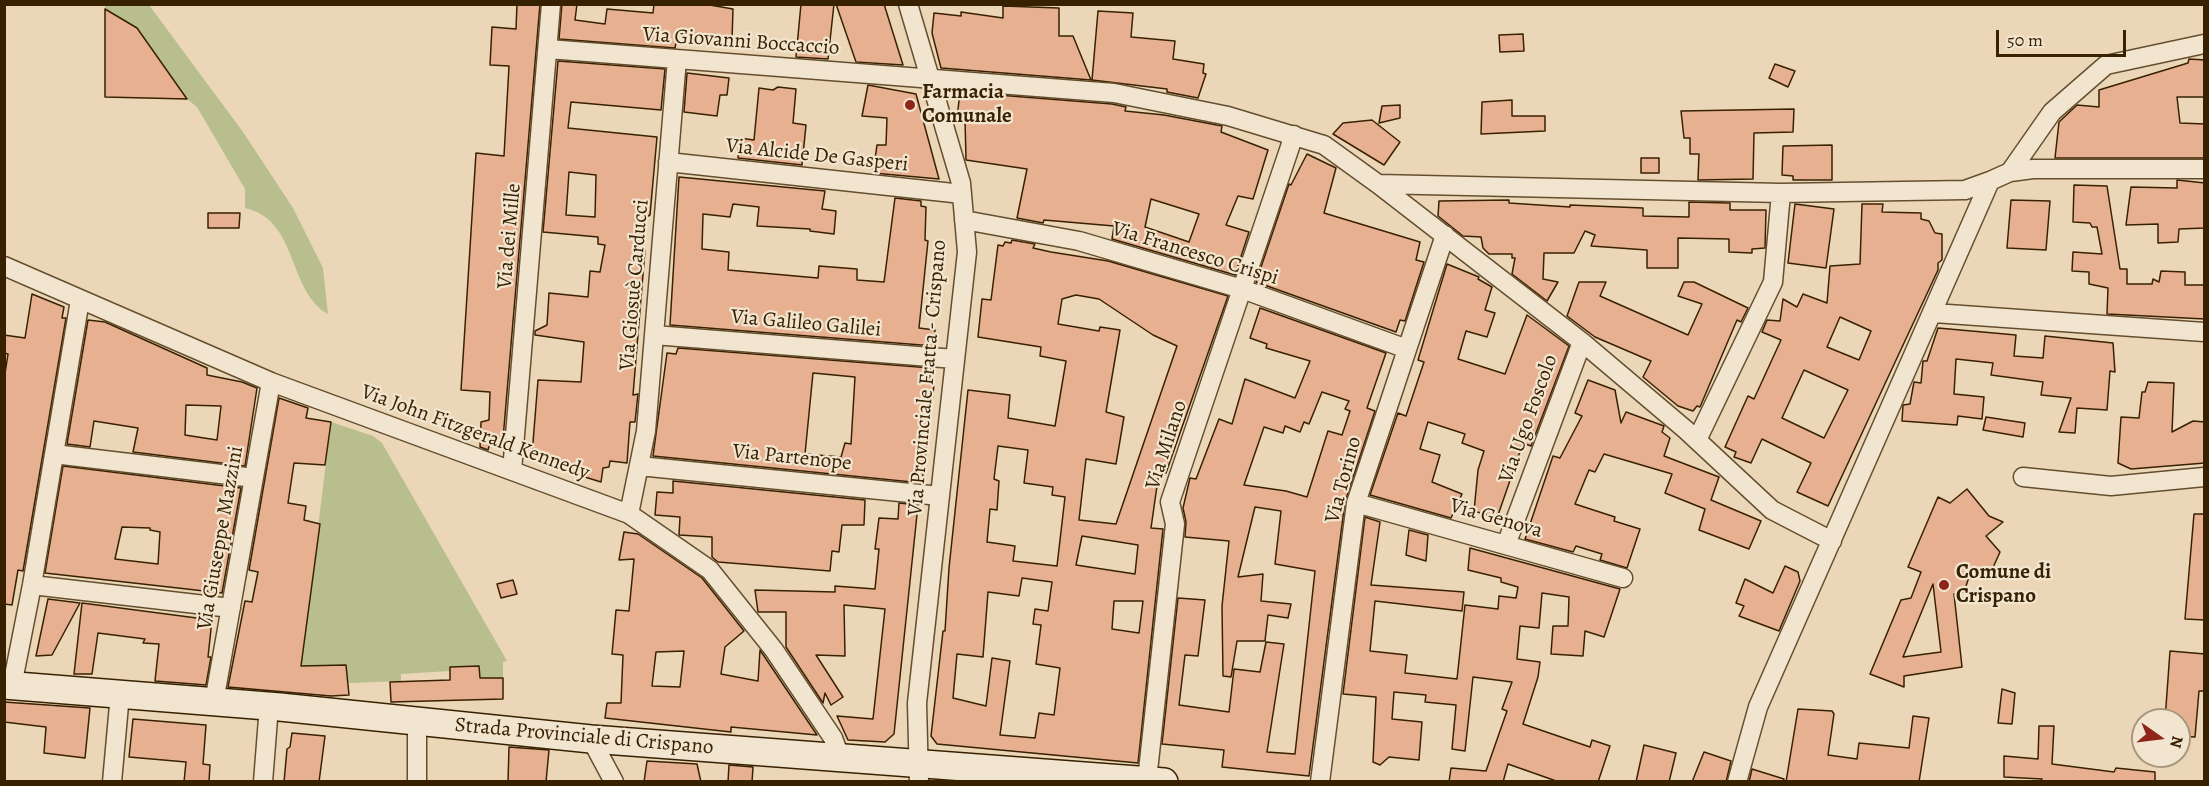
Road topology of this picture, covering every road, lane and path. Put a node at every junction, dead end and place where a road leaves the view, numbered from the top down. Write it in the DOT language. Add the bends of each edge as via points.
graph roads {
  1 [pos="551,4"];
  2 [pos="908,4"];
  3 [pos="2205,44"];
  4 [pos="548,49"];
  5 [pos="676,59"];
  6 [pos="930,80"];
  7 [pos="1293,135"];
  8 [pos="668,162"];
  9 [pos="2205,169"];
  10 [pos="2010,172"];
  11 [pos="1990,181"];
  12 [pos="1378,184"];
  13 [pos="1781,193"];
  14 [pos="962,194"];
  15 [pos="964,220"];
  16 [pos="1445,234"];
  17 [pos="4,266"];
  18 [pos="1242,289"];
  19 [pos="80,300"];
  20 [pos="1934,313"];
  21 [pos="2205,332"];
  22 [pos="654,335"];
  23 [pos="1582,342"];
  24 [pos="1407,349"];
  25 [pos="955,359"];
  26 [pos="271,382"];
  27 [pos="1697,440"];
  28 [pos="54,454"];
  29 [pos="639,466"];
  30 [pos="512,471"];
  31 [pos="2023,477"];
  32 [pos="2205,477"];
  33 [pos="254,478"];
  34 [pos="940,496"];
  35 [pos="1356,503"];
  36 [pos="629,514"];
  37 [pos="1832,541"];
  38 [pos="1506,545"];
  39 [pos="1623,578"];
  40 [pos="32,585"];
  41 [pos="231,608"];
  42 [pos="8,685"];
  43 [pos="120,694"];
  44 [pos="214,702"];
  45 [pos="269,706"];
  46 [pos="417,721"];
  47 [pos="591,739"];
  48 [pos="840,757"];
  49 [pos="918,772"];
  50 [pos="1017,776"];
  51 [pos="1156,781"];
  52 [pos="112,782"];
  53 [pos="263,782"];
  54 [pos="417,782"];
  55 [pos="614,782"];
  56 [pos="1320,782"];
  57 [pos="1737,782"];
  1 -- 4 [label="street, Via dei Mille"];
  2 -- 6 [label="street, Via Provinciale Fratta - Crispano"];
  3 -- 10 [label="street" via="2106,65 2052,112"];
  4 -- 5 [label="street, Via Giovanni Boccaccio"];
  4 -- 30 [label="street, Via dei Mille"];
  5 -- 6 [label="street, Via Giovanni Boccaccio"];
  5 -- 8 [label="street, Via Giosuè Carducci"];
  6 -- 7 [label="street, Via Giovanni Boccaccio" via="1114,93"];
  6 -- 14 [label="street, Via Provinciale Fratta - Crispano"];
  7 -- 12 [label="street, Via Giovanni Boccaccio" via="1324,145"];
  7 -- 18 [label="street, Via Milano"];
  8 -- 14 [label="street, Via Alcide De Gasperi"];
  8 -- 22 [label="street, Via Giosuè Carducci"];
  9 -- 10 [label="street"];
  10 -- 11 [label="street"];
  11 -- 13 [label="street" via="1965,190"];
  11 -- 20 [label="street"];
  12 -- 13 [label="street"];
  12 -- 16 [label="street, Via Giovanni Boccaccio"];
  13 -- 27 [label="street" via="1773,282"];
  14 -- 15 [label="street, Via Provinciale Fratta - Crispano"];
  15 -- 18 [label="street, Via Francesco Crispi" via="1079,241"];
  15 -- 25 [label="street, Via Provinciale Fratta - Crispano" via="967,252"];
  16 -- 23 [label="street, Via Giovanni Boccaccio"];
  16 -- 24 [label="street, Via Torino"];
  17 -- 19 [label="street, Via John Fitzgerald Kennedy"];
  18 -- 24 [label="street, Via Francesco Crispi"];
  18 -- 51 [label="street, Via Milano" via="1170,502 1175,524"];
  19 -- 26 [label="street, Via John Fitzgerald Kennedy"];
  19 -- 28 [label="street"];
  20 -- 21 [label="street"];
  20 -- 37 [label="street"];
  22 -- 25 [label="street, Via Galileo Galilei"];
  22 -- 29 [label="street, Via Giosuè Carducci"];
  23 -- 27 [label="street, Via Giovanni Boccaccio"];
  23 -- 38 [label="street, Via Ugo Foscolo"];
  24 -- 35 [label="street, Via Torino"];
  25 -- 34 [label="street, Via Provinciale Fratta - Crispano"];
  26 -- 30 [label="street, Via John Fitzgerald Kennedy"];
  26 -- 33 [label="street, Via Giuseppe Mazzini"];
  27 -- 37 [label="street, Via Giovanni Boccaccio" via="1773,510"];
  28 -- 33 [label="street"];
  28 -- 40 [label="street"];
  29 -- 34 [label="street, Via Partenope"];
  29 -- 36 [label="street, Via Giosuè Carducci"];
  30 -- 36 [label="street, Via John Fitzgerald Kennedy"];
  31 -- 32 [label="street" via="2111,486"];
  33 -- 41 [label="street, Via Giuseppe Mazzini"];
  34 -- 49 [label="street, Via Provinciale Fratta - Crispano" via="917,703"];
  35 -- 38 [label="street, Via Genova"];
  35 -- 56 [label="street, Via Torino"];
  36 -- 48 [label="street, Via John Fitzgerald Kennedy" via="710,570 774,650 833,738"];
  37 -- 57 [label="street" via="1758,707"];
  38 -- 39 [label="street, Via Genova"];
  40 -- 41 [label="street"];
  40 -- 42 [label="street"];
  41 -- 44 [label="street, Via Giuseppe Mazzini"];
  42 -- 43 [label="street, Strada Provinciale di Crispano"];
  43 -- 44 [label="street, Strada Provinciale di Crispano"];
  43 -- 52 [label="street"];
  44 -- 45 [label="street, Strada Provinciale di Crispano"];
  45 -- 46 [label="street, Strada Provinciale di Crispano"];
  45 -- 53 [label="street"];
  46 -- 47 [label="street, Strada Provinciale di Crispano"];
  46 -- 54 [label="street"];
  47 -- 48 [label="street, Strada Provinciale di Crispano"];
  47 -- 55 [label="street"];
  48 -- 49 [label="street, Strada Provinciale di Crispano"];
  49 -- 50 [label="street, Strada Provinciale di Crispano"];
  50 -- 51 [label="street, Strada Provinciale di Crispano"];
}
